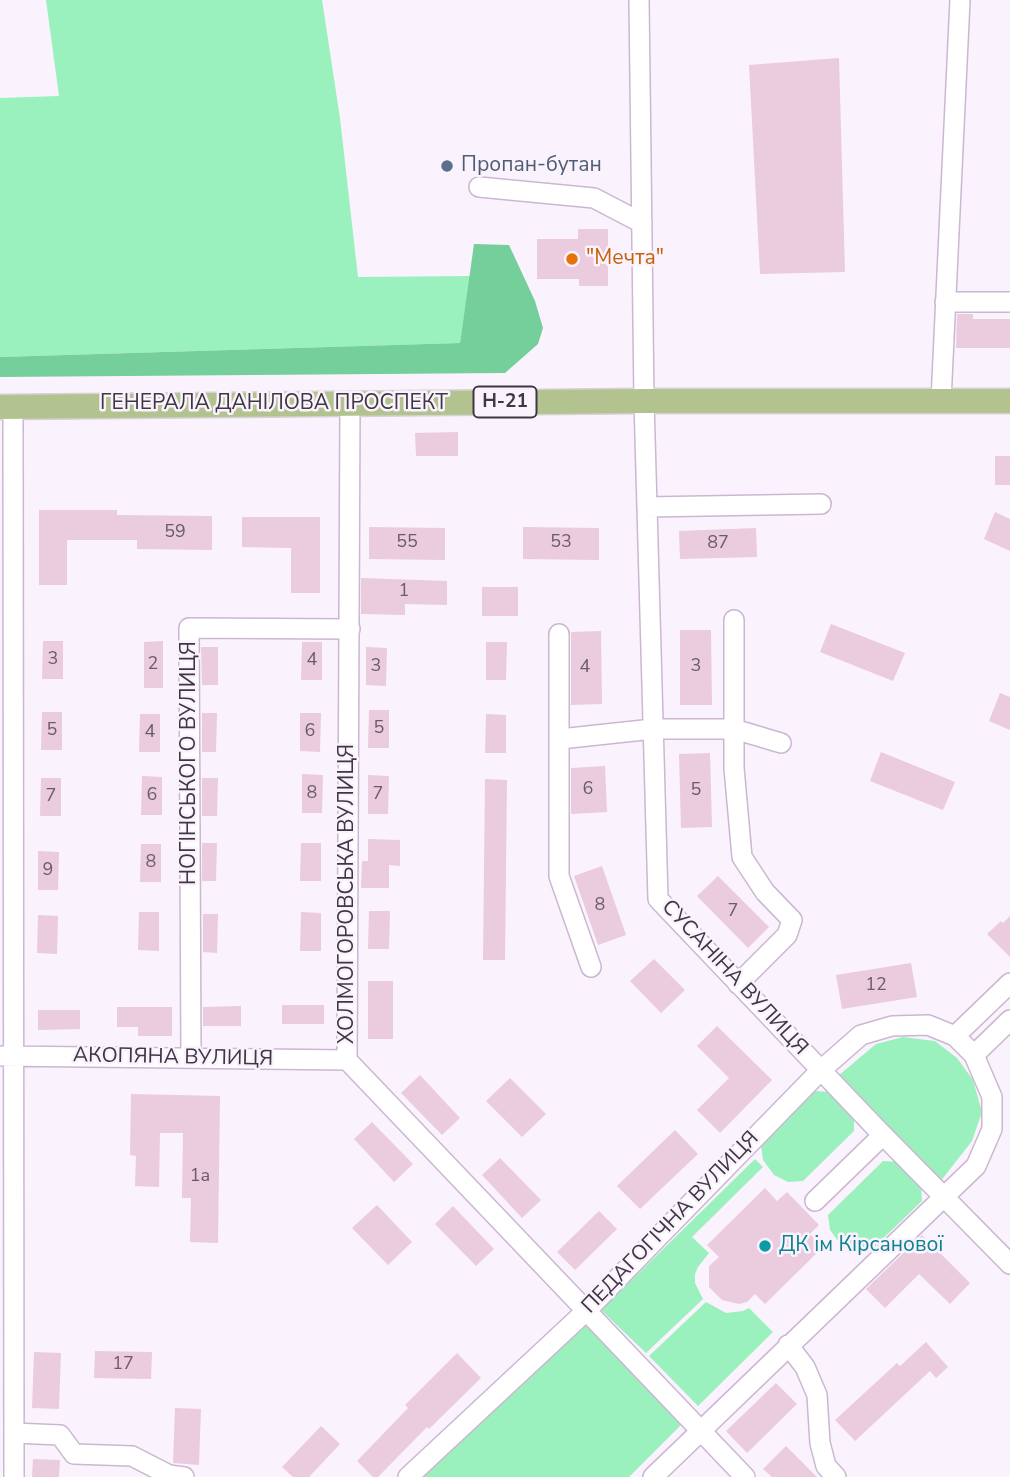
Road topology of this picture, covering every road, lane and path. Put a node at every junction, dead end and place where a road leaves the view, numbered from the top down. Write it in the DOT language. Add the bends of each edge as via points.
graph roads {
  1 [pos="639,0"];
  2 [pos="960,0"];
  3 [pos="479,187"];
  4 [pos="642,223"];
  5 [pos="945,302"];
  6 [pos="1010,302"];
  7 [pos="644,401"];
  8 [pos="941,401"];
  9 [pos="1010,401"];
  10 [pos="350,404"];
  11 [pos="6,407"];
  12 [pos="821,505"];
  13 [pos="6,506"];
  14 [pos="647,507"];
  15 [pos="734,620"];
  16 [pos="350,629"];
  17 [pos="559,634"];
  18 [pos="653,729"];
  19 [pos="734,729"];
  20 [pos="560,739"];
  21 [pos="781,743"];
  22 [pos="591,967"];
  23 [pos="1010,983"];
  24 [pos="738,984"];
  25 [pos="1010,1020"];
  26 [pos="955,1036"];
  27 [pos="974,1055"];
  28 [pos="7,1056"];
  29 [pos="191,1058"];
  30 [pos="347,1060"];
  31 [pos="821,1070"];
  32 [pos="883,1135"];
  33 [pos="943,1196"];
  34 [pos="815,1201"];
  35 [pos="1010,1264"];
  36 [pos="585,1312"];
  37 [pos="7,1342"];
  38 [pos="788,1345"];
  39 [pos="701,1430"];
  40 [pos="14,1433"];
  41 [pos="14,1477"];
  42 [pos="184,1477"];
  43 [pos="408,1477"];
  44 [pos="653,1477"];
  45 [pos="745,1477"];
  46 [pos="836,1477"];
  1 -- 4 [label="street, СУСАНІНА ВУЛИЦЯ"];
  2 -- 5 [label="street"];
  3 -- 4 [label="street" via="594,198"];
  4 -- 7 [label="street, СУСАНІНА ВУЛИЦЯ"];
  5 -- 6 [label="street"];
  5 -- 8 [label="street"];
  7 -- 8 [label="main road, ГЕНЕРАЛА ДАНІЛОВА ПРОСПЕКТ / Н-21"];
  7 -- 10 [label="main road, ГЕНЕРАЛА ДАНІЛОВА ПРОСПЕКТ / Н-21"];
  7 -- 14 [label="street, СУСАНІНА ВУЛИЦЯ"];
  8 -- 9 [label="main road, ГЕНЕРАЛА ДАНІЛОВА ПРОСПЕКТ / Н-21"];
  10 -- 11 [label="main road, ГЕНЕРАЛА ДАНІЛОВА ПРОСПЕКТ / Н-21"];
  10 -- 16 [label="street, ХОЛМОГОРОВСЬКА ВУЛИЦЯ"];
  11 -- 13 [label="street"];
  12 -- 14 [label="street"];
  13 -- 28 [label="street"];
  14 -- 18 [label="street, СУСАНІНА ВУЛИЦЯ"];
  15 -- 19 [label="street"];
  16 -- 29 [label="street, НОГІНСЬКОГО ВУЛИЦЯ" via="189,628"];
  16 -- 30 [label="street, ХОЛМОГОРОВСЬКА ВУЛИЦЯ"];
  17 -- 20 [label="street"];
  18 -- 19 [label="street"];
  18 -- 20 [label="street"];
  18 -- 24 [label="street, СУСАНІНА ВУЛИЦЯ" via="658,899"];
  19 -- 21 [label="street"];
  19 -- 24 [label="street" via="742,857 765,892 792,920 787,934"];
  20 -- 22 [label="street" via="559,876"];
  23 -- 26 [label="street"];
  24 -- 31 [label="street, СУСАНІНА ВУЛИЦЯ"];
  25 -- 27 [label="street"];
  26 -- 27 [label="street, ПЕДАГОГІЧНА ВУЛИЦЯ"];
  26 -- 31 [label="street, ПЕДАГОГІЧНА ВУЛИЦЯ" via="928,1025 892,1026 861,1035"];
  27 -- 33 [label="street, ПЕДАГОГІЧНА ВУЛИЦЯ" via="992,1097 992,1129 976,1166"];
  28 -- 29 [label="street, АКОПЯНА ВУЛИЦЯ"];
  28 -- 37 [label="street"];
  29 -- 30 [label="street, АКОПЯНА ВУЛИЦЯ"];
  30 -- 36 [label="street, ХОЛМОГОРОВСЬКА ВУЛИЦЯ"];
  31 -- 32 [label="street, СУСАНІНА ВУЛИЦЯ"];
  31 -- 36 [label="street, ПЕДАГОГІЧНА ВУЛИЦЯ"];
  32 -- 33 [label="street, СУСАНІНА ВУЛИЦЯ"];
  32 -- 34 [label="street"];
  33 -- 35 [label="street, СУСАНІНА ВУЛИЦЯ"];
  33 -- 38 [label="street, ПЕДАГОГІЧНА ВУЛИЦЯ"];
  36 -- 39 [label="street, ХОЛМОГОРОВСЬКА ВУЛИЦЯ"];
  36 -- 43 [label="street, ПЕДАГОГІЧНА ВУЛИЦЯ"];
  37 -- 40 [label="street"];
  38 -- 39 [label="street, ПЕДАГОГІЧНА ВУЛИЦЯ"];
  38 -- 46 [label="street" via="805,1367 817,1395 820,1443 826,1466"];
  39 -- 44 [label="street, ПЕДАГОГІЧНА ВУЛИЦЯ"];
  39 -- 45 [label="street, ХОЛМОГОРОВСЬКА ВУЛИЦЯ"];
  40 -- 41 [label="street"];
  40 -- 42 [label="street" via="60,1435 74,1454 132,1455 169,1475"];
}
